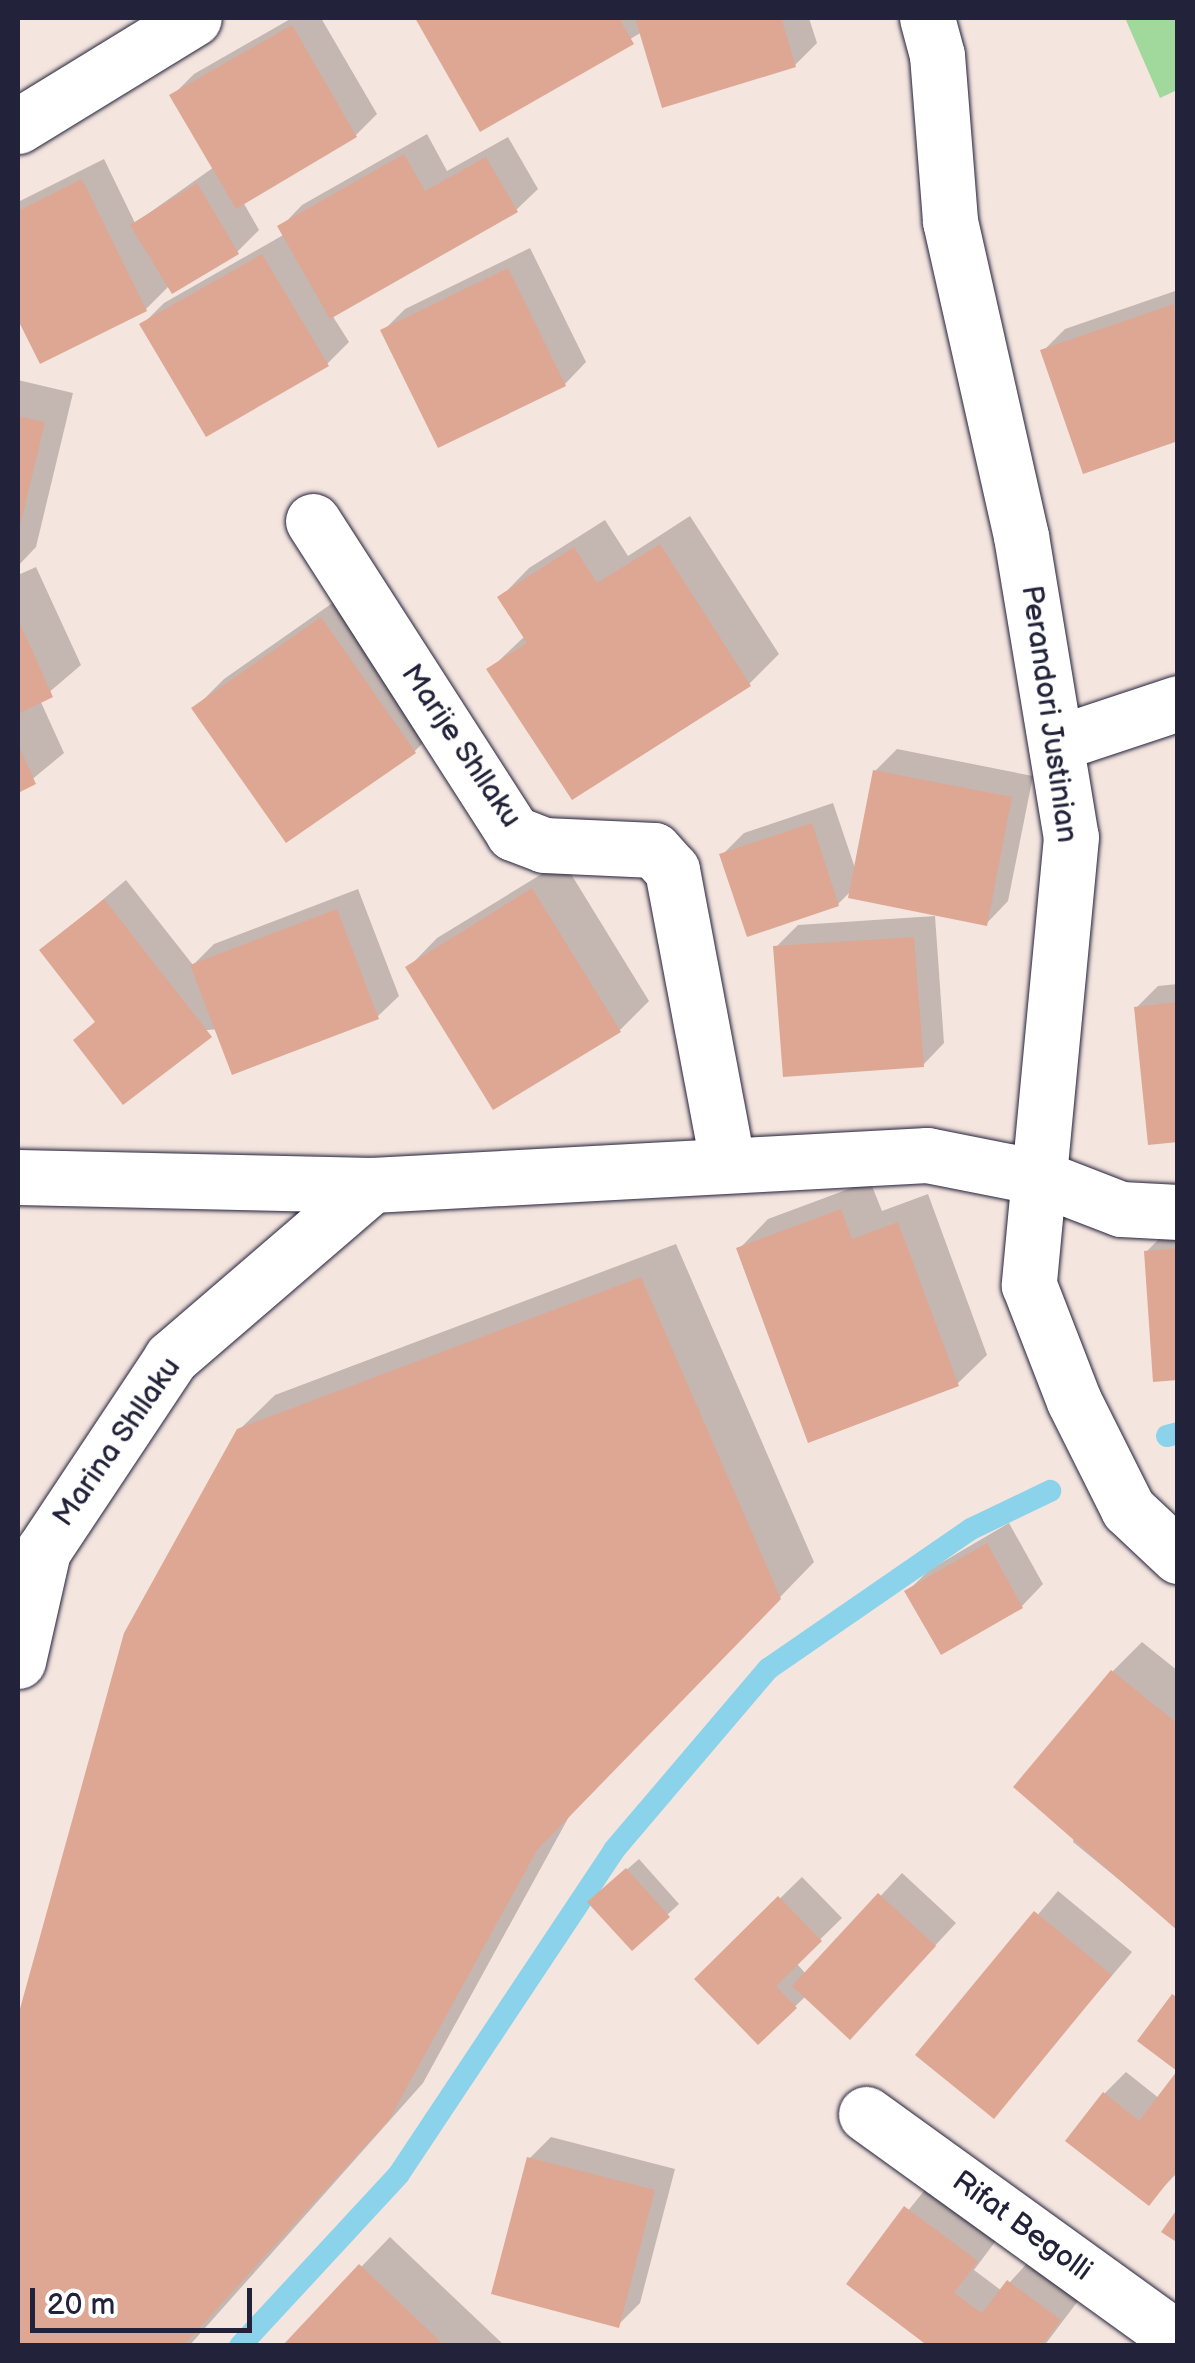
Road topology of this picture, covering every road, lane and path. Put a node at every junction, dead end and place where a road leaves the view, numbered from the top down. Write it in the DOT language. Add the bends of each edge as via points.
graph roads {
  1 [pos="194,18"];
  2 [pos="927,18"];
  3 [pos="18,126"];
  4 [pos="313,521"];
  5 [pos="1178,703"];
  6 [pos="1058,742"];
  7 [pos="728,1165"];
  8 [pos="1038,1176"];
  9 [pos="18,1177"];
  10 [pos="372,1184"];
  11 [pos="1178,1212"];
  12 [pos="1178,1556"];
  13 [pos="18,1661"];
  14 [pos="866,2114"];
  15 [pos="1178,2339"];
  1 -- 3 [label="street"];
  2 -- 6 [label="street, Perandori Justinian" via="950,221 1022,536"];
  4 -- 7 [label="street, Marije Shllaku" via="513,832 544,846 654,850 672,870"];
  5 -- 6 [label="street"];
  6 -- 8 [label="street, Perandori Justinian" via="1071,837"];
  7 -- 8 [label="street" via="927,1155"];
  7 -- 10 [label="street"];
  8 -- 11 [label="street" via="1120,1209"];
  8 -- 12 [label="street, Perandori Justinian" via="1029,1285 1074,1401 1128,1509"];
  9 -- 10 [label="street"];
  10 -- 13 [label="street, Marina Shllaku" via="171,1358 42,1550"];
  14 -- 15 [label="street, Rifat Begolli"];
}
